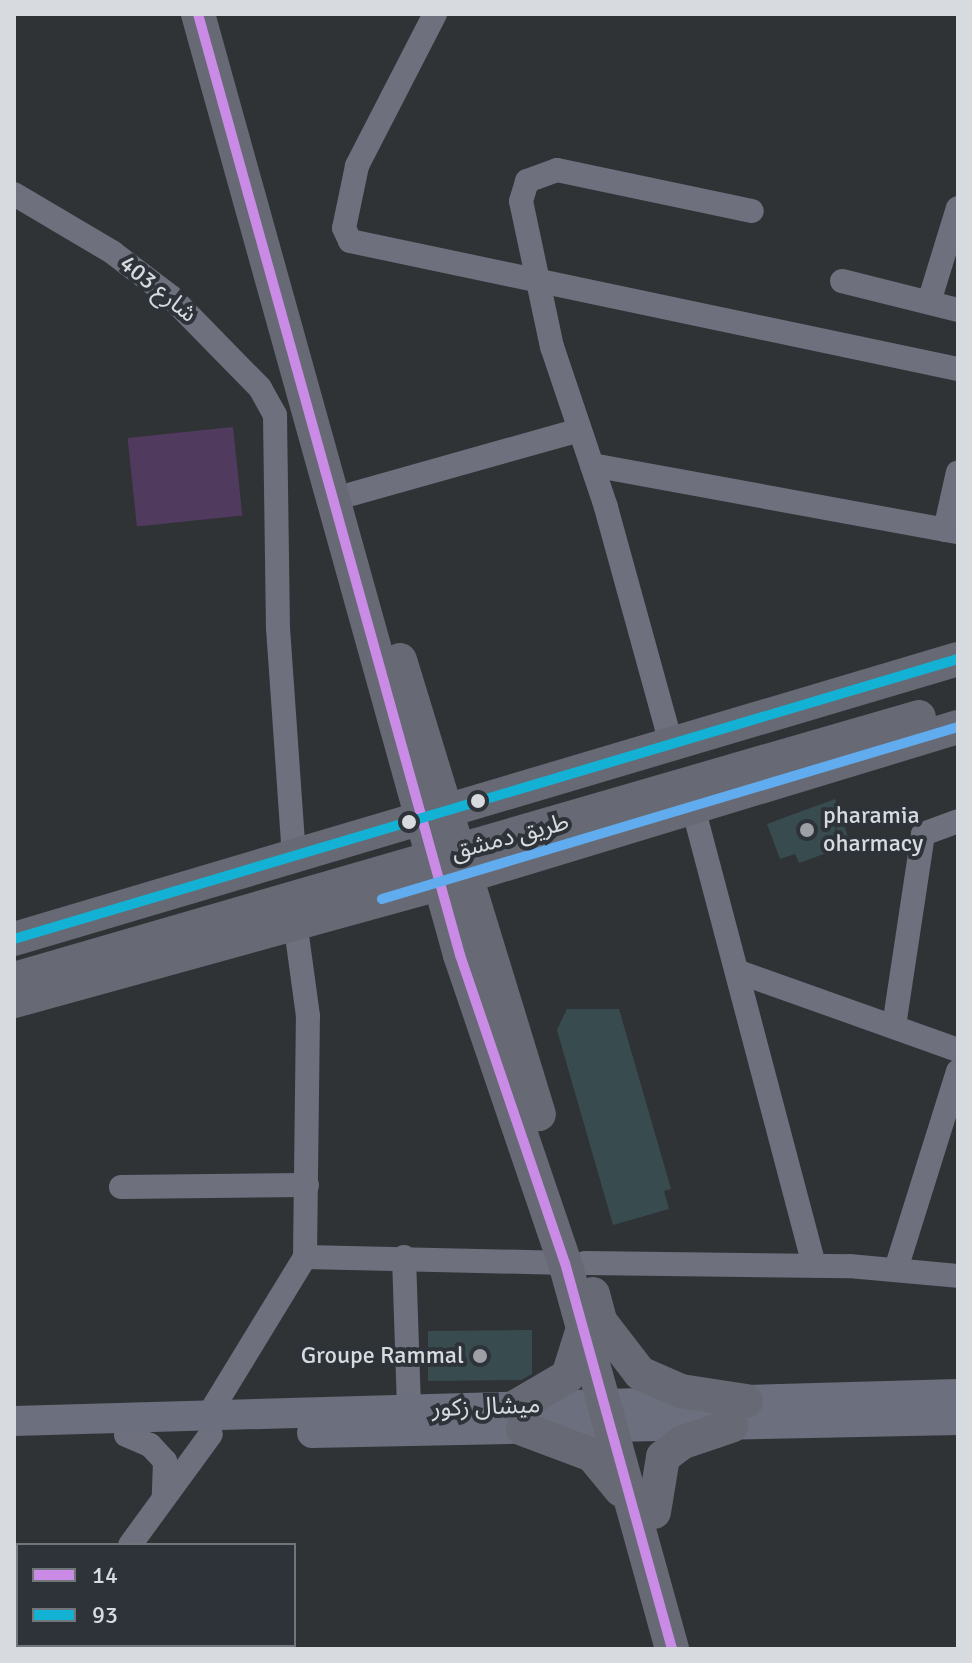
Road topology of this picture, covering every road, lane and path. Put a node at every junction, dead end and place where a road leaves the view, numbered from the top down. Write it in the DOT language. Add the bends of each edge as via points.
graph roads {
  1 [pos="198,14"];
  2 [pos="214,14"];
  3 [pos="435,14"];
  4 [pos="14,194"];
  5 [pos="958,208"];
  6 [pos="752,211"];
  7 [pos="842,281"];
  8 [pos="536,283"];
  9 [pos="929,302"];
  10 [pos="958,310"];
  11 [pos="958,369"];
  12 [pos="322,412"];
  13 [pos="275,415"];
  14 [pos="579,430"];
  15 [pos="592,465"];
  16 [pos="958,472"];
  17 [pos="352,494"];
  18 [pos="952,531"];
  19 [pos="958,659"];
  20 [pos="958,681"];
  21 [pos="958,704"];
  22 [pos="918,705"];
  23 [pos="958,727"];
  24 [pos="672,747"];
  25 [pos="418,755"];
  26 [pos="521,794"];
  27 [pos="694,811"];
  28 [pos="437,818"];
  29 [pos="958,821"];
  30 [pos="383,834"];
  31 [pos="330,848"];
  32 [pos="543,854"];
  33 [pos="294,858"];
  34 [pos="455,880"];
  35 [pos="385,898"];
  36 [pos="344,909"];
  37 [pos="295,921"];
  38 [pos="14,939"];
  39 [pos="14,955"];
  40 [pos="473,962"];
  41 [pos="739,972"];
  42 [pos="14,979"];
  43 [pos="14,1001"];
  44 [pos="894,1026"];
  45 [pos="958,1050"];
  46 [pos="958,1071"];
  47 [pos="307,1185"];
  48 [pos="121,1187"];
  49 [pos="305,1257"];
  50 [pos="404,1257"];
  51 [pos="575,1263"];
  52 [pos="814,1265"];
  53 [pos="896,1269"];
  54 [pos="958,1276"];
  55 [pos="592,1322"];
  56 [pos="958,1394"];
  57 [pos="409,1410"];
  58 [pos="738,1414"];
  59 [pos="618,1416"];
  60 [pos="520,1418"];
  61 [pos="958,1420"];
  62 [pos="14,1421"];
  63 [pos="210,1425"];
  64 [pos="126,1435"];
  65 [pos="14,1438"];
  66 [pos="162,1500"];
  67 [pos="644,1514"];
  68 [pos="131,1543"];
  69 [pos="672,1649"];
  70 [pos="692,1649"];
  1 -- 12 [label="highway"];
  2 -- 12 [label="highway"];
  3 -- 8 [label="street" via="357,166 344,234 356,243"];
  4 -- 13 [label="street, شارع 403" via="156,284 260,388"];
  5 -- 9 [label="street"];
  6 -- 8 [label="street" via="579,172 543,172 527,181 521,201"];
  7 -- 9 [label="street"];
  8 -- 11 [label="street"];
  8 -- 14 [label="street"];
  9 -- 10 [label="street"];
  12 -- 13 [label="street"];
  12 -- 17 [label="highway"];
  12 -- 25 [label="highway"];
  13 -- 33 [label="street" via="278,628"];
  14 -- 15 [label="street"];
  14 -- 17 [label="street"];
  15 -- 18 [label="street"];
  15 -- 24 [label="street"];
  16 -- 18 [label="street"];
  17 -- 25 [label="highway"];
  19 -- 24 [label="highway"];
  20 -- 22 [label="highway, طريق دمشق"];
  21 -- 22 [label="highway, طريق دمشق"];
  22 -- 39 [label="highway, طريق دمشق"];
  22 -- 42 [label="highway, طريق دمشق, bridge"];
  23 -- 27 [label="highway"];
  24 -- 26 [label="highway"];
  25 -- 26 [label="highway" via="463,791"];
  25 -- 28 [label="highway"];
  25 -- 30 [label="highway" via="405,800"];
  26 -- 28 [label="highway"];
  26 -- 32 [label="highway" via="509,824 519,843"];
  27 -- 32 [label="highway"];
  27 -- 41 [label="street"];
  28 -- 30 [label="highway"];
  28 -- 34 [label="highway"];
  29 -- 44 [label="street" via="923,834"];
  30 -- 31 [label="highway"];
  31 -- 33 [label="highway"];
  31 -- 36 [label="highway" via="356,858 368,876 362,896"];
  32 -- 34 [label="highway"];
  32 -- 40 [label="highway" via="490,888"];
  33 -- 38 [label="highway"];
  34 -- 35 [label="highway"];
  34 -- 40 [label="highway"];
  35 -- 36 [label="highway"];
  35 -- 40 [label="highway" via="411,900 434,912"];
  36 -- 37 [label="highway"];
  37 -- 43 [label="highway"];
  37 -- 47 [label="street" via="307,1002"];
  40 -- 51 [label="highway"];
  41 -- 44 [label="street"];
  41 -- 52 [label="street"];
  44 -- 45 [label="street"];
  46 -- 53 [label="street"];
  47 -- 48 [label="street"];
  47 -- 49 [label="street"];
  49 -- 50 [label="street"];
  49 -- 63 [label="street"];
  50 -- 51 [label="street"];
  50 -- 57 [label="street"];
  51 -- 52 [label="street"];
  51 -- 55 [label="highway"];
  52 -- 53 [label="street"];
  53 -- 54 [label="street"];
  55 -- 58 [label="highway" via="653,1381"];
  55 -- 59 [label="highway"];
  55 -- 60 [label="highway" via="568,1376"];
  56 -- 58 [label="main road, ميشال زكور"];
  57 -- 60 [label="main road, ميشال زكور"];
  57 -- 63 [label="main road, ميشال زكور"];
  58 -- 59 [label="main road, ميشال زكور"];
  58 -- 61 [label="main road, ميشال زكور"];
  58 -- 67 [label="highway" via="663,1457"];
  59 -- 60 [label="main road, ميشال زكور"];
  59 -- 67 [label="highway"];
  60 -- 63 [label="main road, ميشال زكور"];
  60 -- 67 [label="highway" via="592,1455"];
  62 -- 63 [label="main road, ميشال زكور"];
  63 -- 64 [label="main road, ميشال زكور"];
  63 -- 66 [label="street"];
  64 -- 65 [label="main road, ميشال زكور"];
  64 -- 66 [label="street" via="150,1445 165,1461"];
  66 -- 68 [label="street"];
  67 -- 69 [label="highway"];
  67 -- 70 [label="highway"];
}
